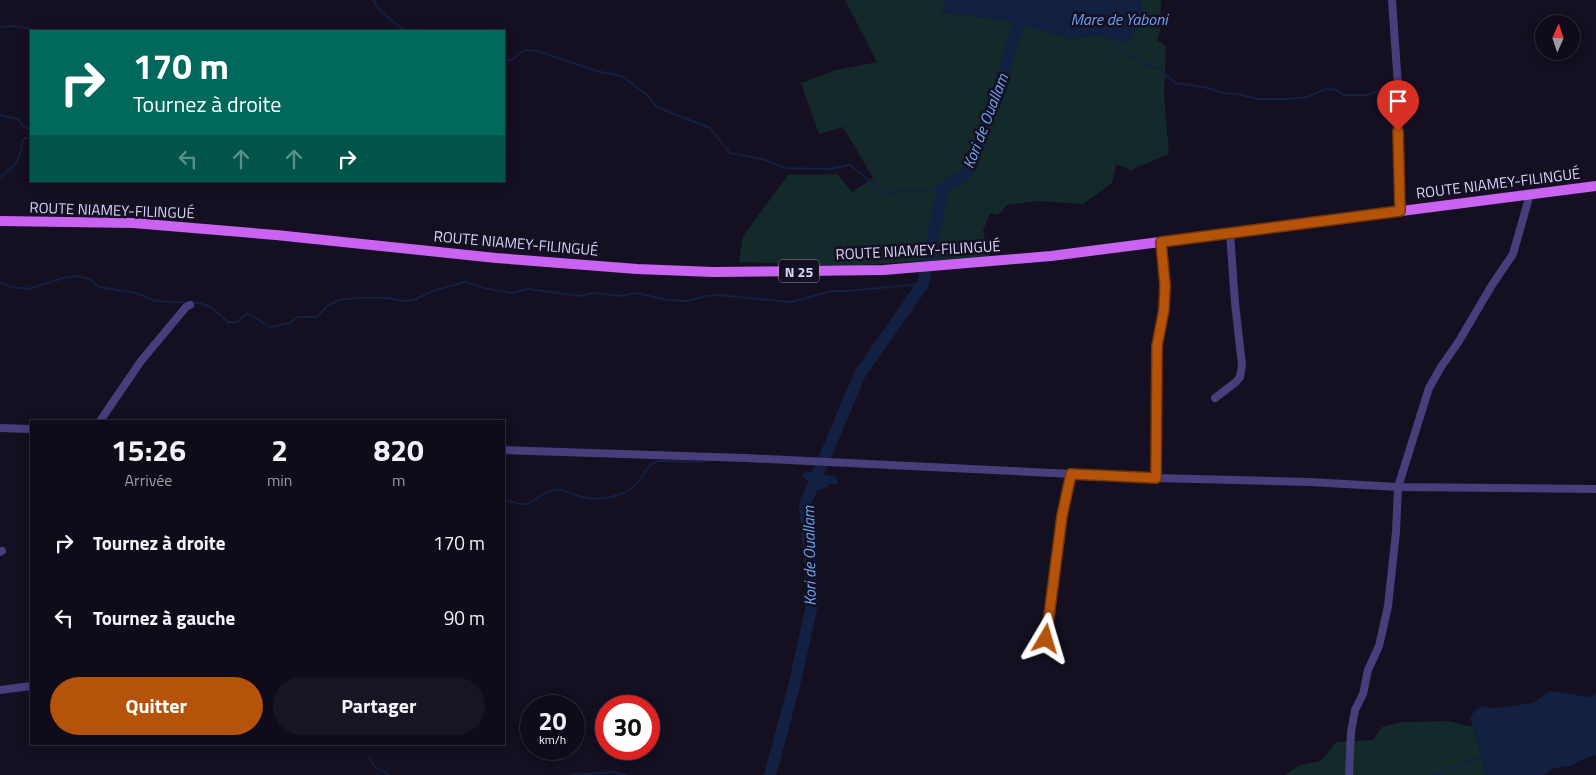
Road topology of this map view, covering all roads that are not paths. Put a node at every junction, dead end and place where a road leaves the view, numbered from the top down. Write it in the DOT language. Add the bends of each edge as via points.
graph roads {
  1 [pos="1392,0"];
  2 [pos="1596,186"];
  3 [pos="1530,194"];
  4 [pos="1400,211"];
  5 [pos="0,221"];
  6 [pos="1230,233"];
  7 [pos="1161,242"];
  8 [pos="190,306"];
  9 [pos="1215,398"];
  10 [pos="101,420"];
  11 [pos="0,428"];
  12 [pos="30,429"];
  13 [pos="505,450"];
  14 [pos="1071,474"];
  15 [pos="1156,478"];
  16 [pos="1398,487"];
  17 [pos="1596,490"];
  18 [pos="1044,650"];
  19 [pos="30,686"];
  20 [pos="0,690"];
  21 [pos="1349,775"];
  1 -- 4 [label="street" via="1398,86"];
  2 -- 3 [label="main road, ROUTE NIAMEY-FILINGUÉ / N 25"];
  3 -- 4 [label="main road, ROUTE NIAMEY-FILINGUÉ / N 25"];
  3 -- 16 [label="street" via="1513,254 1430,388"];
  4 -- 6 [label="main road, ROUTE NIAMEY-FILINGUÉ / N 25"];
  5 -- 7 [label="main road, ROUTE NIAMEY-FILINGUÉ / N 25" via="133,224 496,258 713,272 946,266"];
  6 -- 7 [label="main road, ROUTE NIAMEY-FILINGUÉ / N 25"];
  6 -- 9 [label="street" via="1242,365 1236,382"];
  7 -- 15 [label="street" via="1165,285 1157,346"];
  8 -- 10 [label="street" via="142,361"];
  11 -- 12 [label="street"];
  13 -- 14 [label="street"];
  14 -- 15 [label="street"];
  14 -- 18 [label="street" via="1062,516"];
  15 -- 16 [label="street"];
  16 -- 17 [label="street"];
  16 -- 21 [label="street" via="1388,606 1379,646 1356,710 1351,732"];
  19 -- 20 [label="street"];
}
